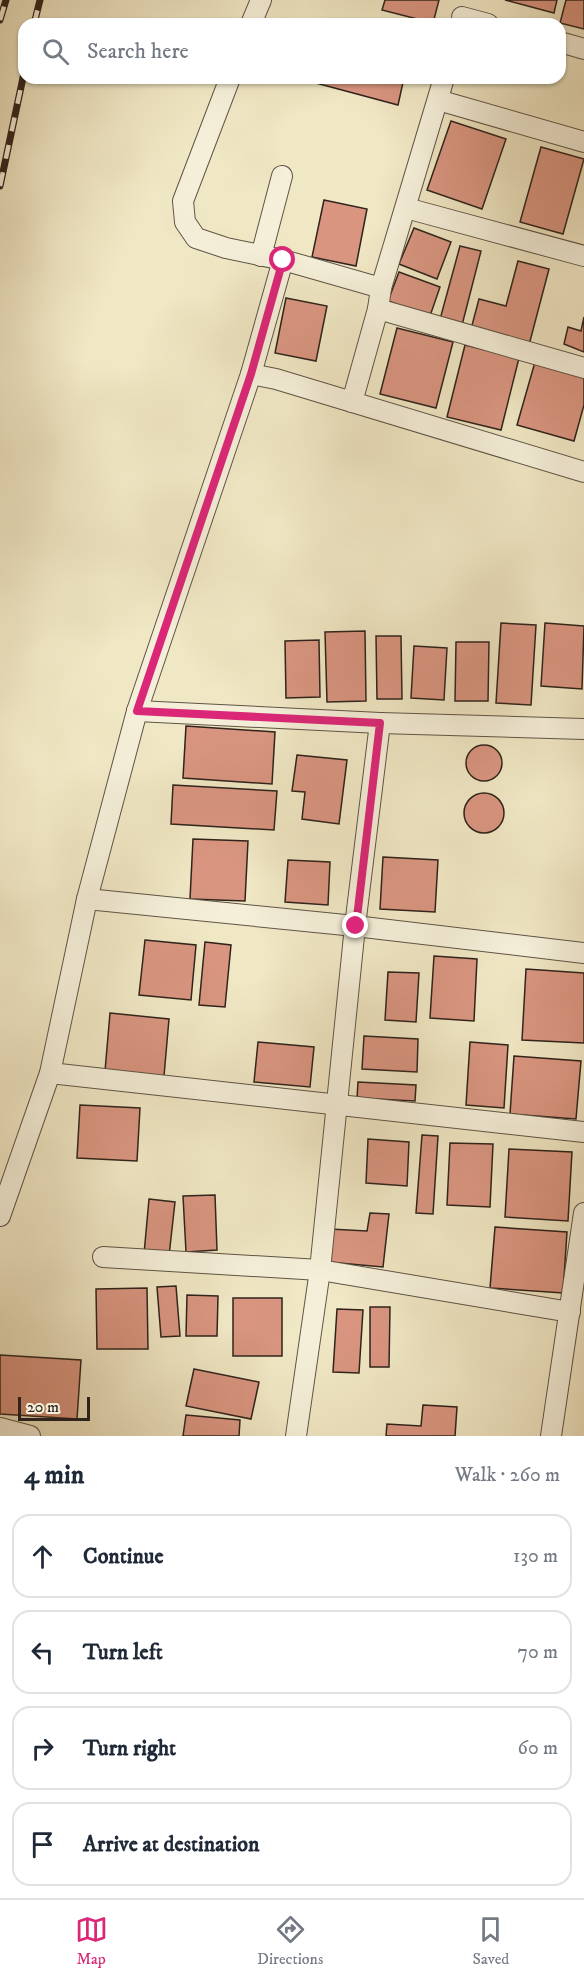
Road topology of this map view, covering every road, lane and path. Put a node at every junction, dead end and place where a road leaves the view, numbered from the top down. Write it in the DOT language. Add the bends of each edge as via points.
graph roads {
  1 [pos="261,0"];
  2 [pos="254,18"];
  3 [pos="566,44"];
  4 [pos="584,49"];
  5 [pos="228,84"];
  6 [pos="442,84"];
  7 [pos="438,100"];
  8 [pos="584,142"];
  9 [pos="282,176"];
  10 [pos="406,208"];
  11 [pos="261,256"];
  12 [pos="584,256"];
  13 [pos="283,260"];
  14 [pos="381,288"];
  15 [pos="378,309"];
  16 [pos="584,368"];
  17 [pos="251,374"];
  18 [pos="352,402"];
  19 [pos="584,472"];
  20 [pos="137,711"];
  21 [pos="380,723"];
  22 [pos="584,729"];
  23 [pos="87,899"];
  24 [pos="356,926"];
  25 [pos="584,952"];
  26 [pos="50,1073"];
  27 [pos="336,1104"];
  28 [pos="584,1132"];
  29 [pos="584,1213"];
  30 [pos="0,1216"];
  31 [pos="103,1257"];
  32 [pos="320,1270"];
  33 [pos="570,1312"];
  34 [pos="0,1428"];
  35 [pos="30,1436"];
  36 [pos="296,1436"];
  37 [pos="551,1436"];
  1 -- 2 [label="street"];
  3 -- 4 [label="street"];
  5 -- 11 [label="street" via="183,201 185,222 196,238"];
  6 -- 7 [label="street"];
  7 -- 8 [label="street"];
  7 -- 10 [label="street"];
  9 -- 11 [label="street"];
  10 -- 12 [label="street"];
  10 -- 14 [label="street"];
  11 -- 13 [label="street"];
  13 -- 14 [label="street"];
  13 -- 17 [label="street"];
  14 -- 15 [label="street"];
  15 -- 16 [label="street"];
  15 -- 18 [label="street"];
  17 -- 18 [label="street"];
  17 -- 20 [label="street"];
  18 -- 19 [label="street"];
  20 -- 21 [label="street"];
  20 -- 23 [label="street"];
  21 -- 22 [label="street"];
  21 -- 24 [label="street"];
  23 -- 24 [label="street"];
  23 -- 26 [label="street"];
  24 -- 25 [label="street"];
  24 -- 27 [label="street"];
  26 -- 27 [label="street"];
  26 -- 30 [label="street"];
  27 -- 28 [label="street"];
  27 -- 32 [label="street"];
  29 -- 33 [label="street"];
  31 -- 32 [label="street"];
  32 -- 33 [label="street"];
  32 -- 36 [label="street"];
  33 -- 37 [label="street"];
  34 -- 35 [label="street"];
}
